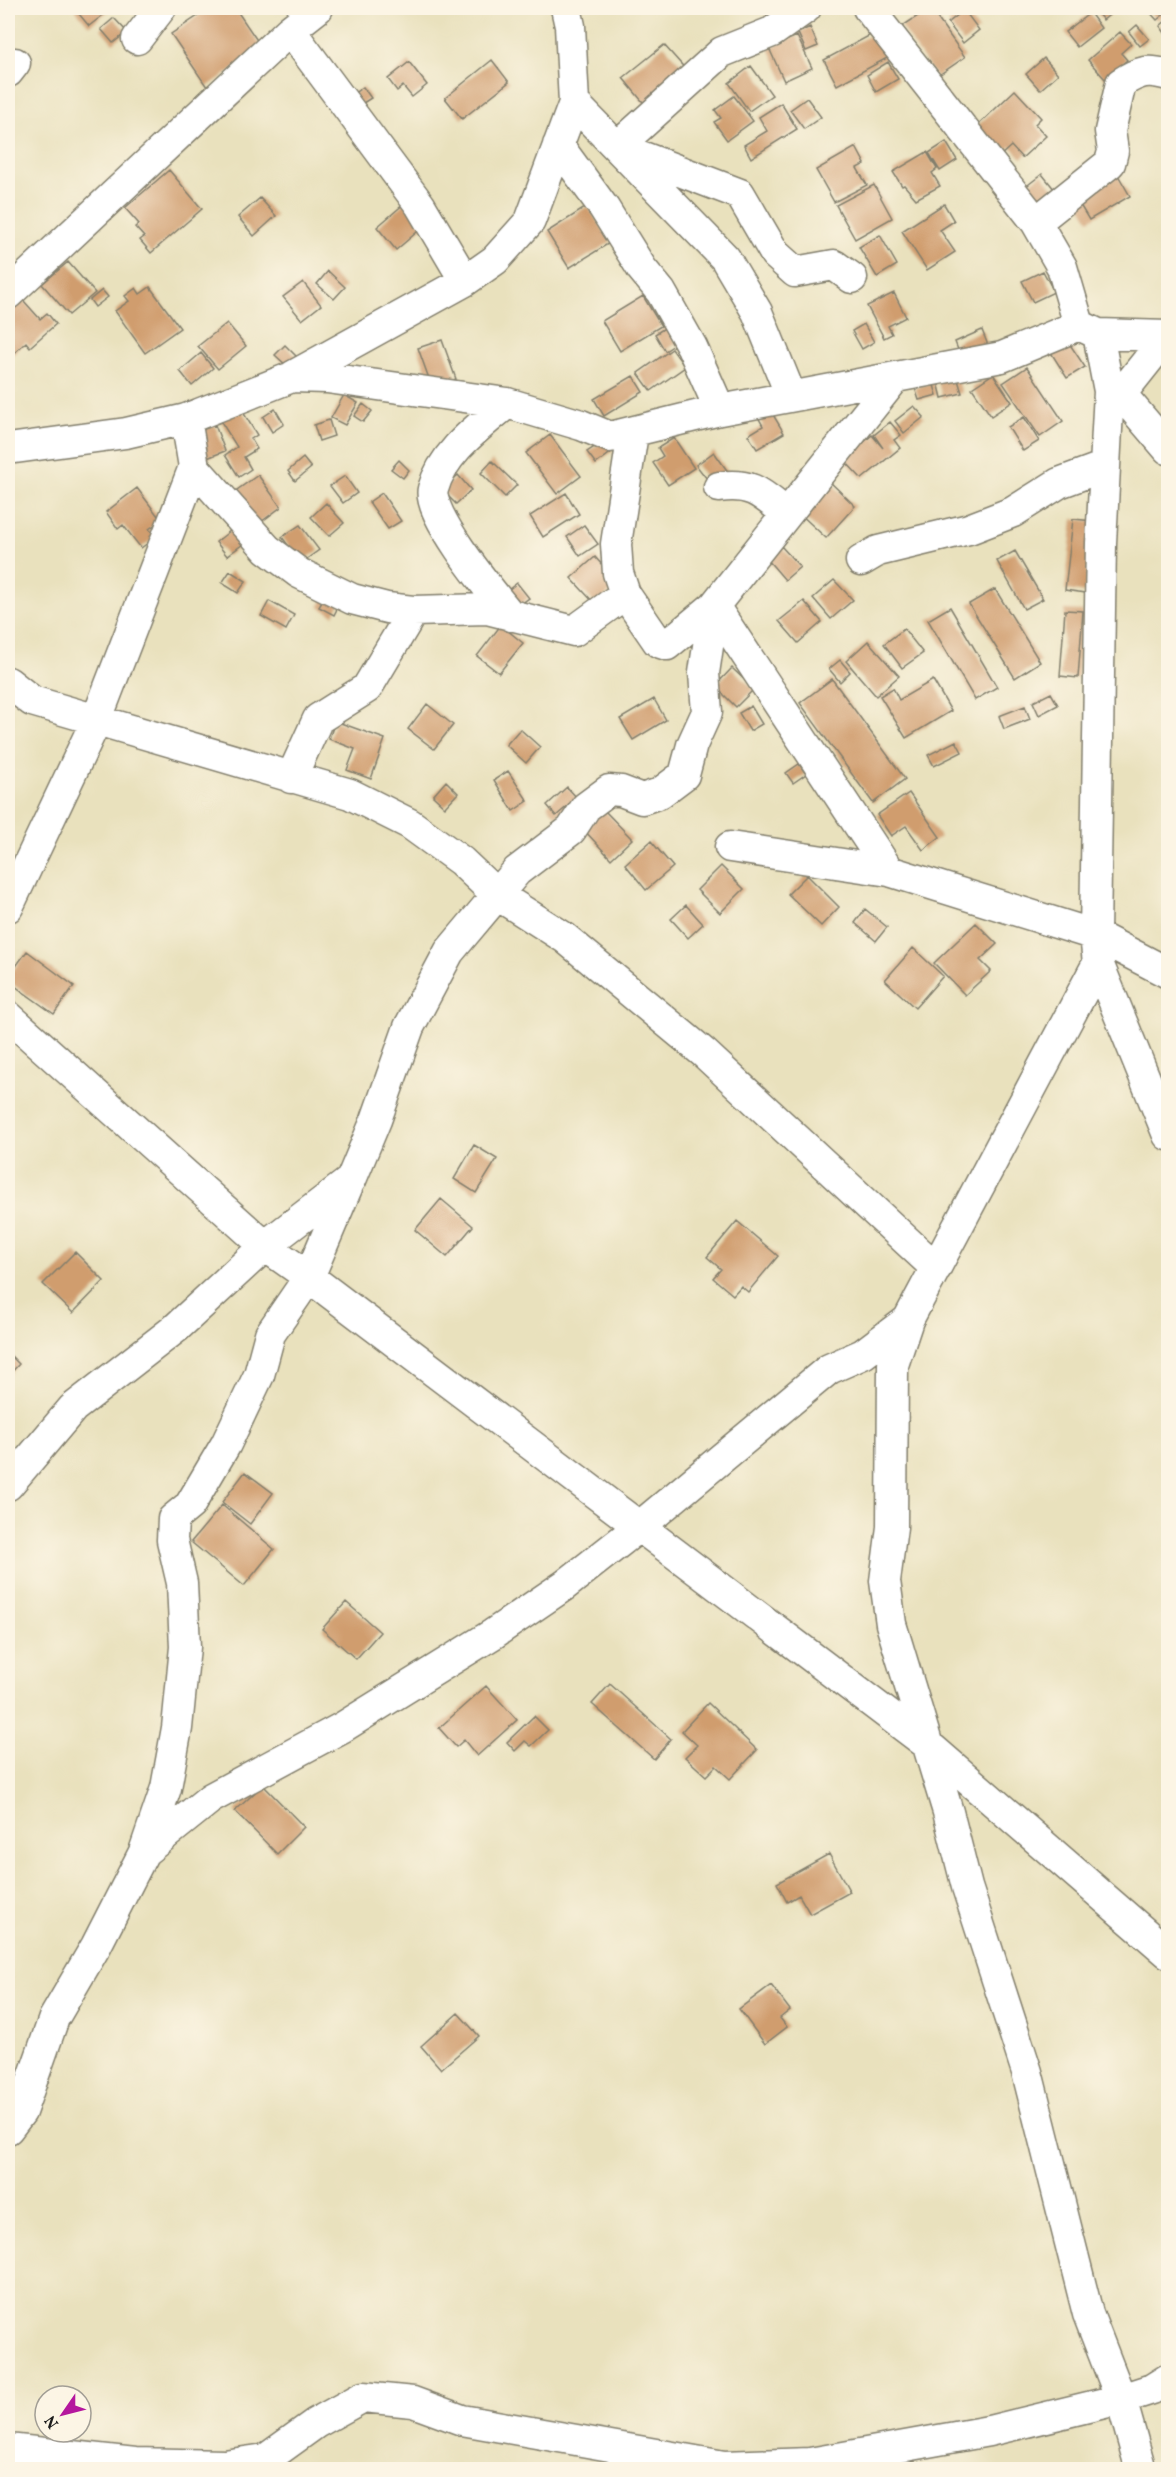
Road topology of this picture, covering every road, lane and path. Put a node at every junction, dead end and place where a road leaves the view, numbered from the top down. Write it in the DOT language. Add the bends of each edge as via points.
graph roads {
  1 [pos="160,8"];
  2 [pos="318,8"];
  3 [pos="566,8"];
  4 [pos="806,8"];
  5 [pos="868,8"];
  6 [pos="290,30"];
  7 [pos="137,39"];
  8 [pos="1168,75"];
  9 [pos="574,103"];
  10 [pos="558,146"];
  11 [pos="617,147"];
  12 [pos="1036,222"];
  13 [pos="852,278"];
  14 [pos="465,281"];
  15 [pos="8,294"];
  16 [pos="1088,329"];
  17 [pos="1168,336"];
  18 [pos="292,377"];
  19 [pos="894,378"];
  20 [pos="1115,392"];
  21 [pos="791,396"];
  22 [pos="507,403"];
  23 [pos="720,410"];
  24 [pos="186,418"];
  25 [pos="633,433"];
  26 [pos="8,449"];
  27 [pos="1168,449"];
  28 [pos="1105,466"];
  29 [pos="194,467"];
  30 [pos="719,487"];
  31 [pos="787,514"];
  32 [pos="861,561"];
  33 [pos="625,594"];
  34 [pos="714,606"];
  35 [pos="413,611"];
  36 [pos="511,616"];
  37 [pos="8,682"];
  38 [pos="96,721"];
  39 [pos="291,778"];
  40 [pos="730,846"];
  41 [pos="889,871"];
  42 [pos="496,894"];
  43 [pos="8,907"];
  44 [pos="1096,949"];
  45 [pos="1168,973"];
  46 [pos="8,1016"];
  47 [pos="1168,1135"];
  48 [pos="351,1180"];
  49 [pos="265,1246"];
  50 [pos="936,1268"];
  51 [pos="309,1276"];
  52 [pos="908,1320"];
  53 [pos="8,1485"];
  54 [pos="639,1527"];
  55 [pos="927,1744"];
  56 [pos="144,1852"];
  57 [pos="1168,1953"];
  58 [pos="8,2129"];
  59 [pos="1168,2379"];
  60 [pos="1121,2399"];
  61 [pos="8,2449"];
  62 [pos="1141,2469"];
  1 -- 7 [label="street"];
  2 -- 6 [label="street"];
  3 -- 9 [label="street"];
  4 -- 11 [label="street" via="772,32 722,52"];
  5 -- 12 [label="street"];
  6 -- 14 [label="street" via="420,205"];
  6 -- 15 [label="street"];
  8 -- 12 [label="street" via="1150,69 1136,72 1121,83 1110,131 1110,162"];
  9 -- 10 [label="street"];
  9 -- 11 [label="street"];
  10 -- 14 [label="street" via="530,221 495,260"];
  10 -- 23 [label="street" via="661,292 692,346"];
  11 -- 13 [label="street" via="740,194 775,254 795,272 834,266"];
  11 -- 21 [label="street" via="725,258 757,312"];
  12 -- 16 [label="street" via="1062,267"];
  14 -- 18 [label="street"];
  16 -- 17 [label="street"];
  16 -- 19 [label="street" via="1002,357"];
  16 -- 20 [label="street"];
  17 -- 20 [label="street"];
  18 -- 22 [label="street" via="327,378"];
  18 -- 24 [label="street"];
  19 -- 21 [label="street"];
  19 -- 31 [label="street"];
  20 -- 27 [label="street"];
  20 -- 28 [label="street"];
  21 -- 23 [label="street"];
  22 -- 25 [label="street" via="610,437"];
  22 -- 36 [label="street" via="464,439 442,469 432,491 453,541"];
  23 -- 25 [label="street"];
  24 -- 26 [label="street" via="126,433"];
  24 -- 29 [label="street"];
  25 -- 33 [label="street" via="616,544 618,573"];
  28 -- 32 [label="street" via="1059,483 1013,512 969,529 878,551"];
  28 -- 44 [label="street"];
  29 -- 35 [label="street" via="267,549 298,573 352,599"];
  29 -- 38 [label="street"];
  30 -- 31 [label="street" via="756,489"];
  31 -- 34 [label="street"];
  33 -- 34 [label="street" via="662,644 667,645"];
  33 -- 36 [label="street" via="574,631"];
  34 -- 41 [label="street"];
  34 -- 42 [label="street" via="704,673 707,712 684,775 660,793 642,800 609,790 586,807 571,830 518,871"];
  35 -- 36 [label="street" via="488,609"];
  35 -- 39 [label="street" via="367,688 318,719"];
  37 -- 38 [label="street" via="32,701"];
  38 -- 39 [label="street"];
  38 -- 43 [label="street"];
  39 -- 42 [label="street" via="350,794 410,824 461,861"];
  40 -- 41 [label="street"];
  41 -- 44 [label="street"];
  42 -- 48 [label="street" via="449,952 409,1027"];
  42 -- 50 [label="street" via="565,938 704,1053"];
  44 -- 45 [label="street"];
  44 -- 47 [label="street"];
  44 -- 50 [label="street"];
  46 -- 49 [label="street"];
  48 -- 49 [label="street"];
  48 -- 51 [label="street"];
  49 -- 51 [label="street"];
  49 -- 53 [label="street" via="176,1328 73,1408"];
  50 -- 52 [label="street"];
  51 -- 54 [label="street"];
  51 -- 56 [label="street" via="270,1334 259,1375 226,1444 190,1505 173,1520 172,1540 182,1583 185,1647 166,1788"];
  52 -- 54 [label="street" via="863,1354 829,1369"];
  52 -- 55 [label="street" via="892,1365 892,1527 885,1581 891,1624"];
  54 -- 55 [label="street"];
  54 -- 56 [label="street" via="565,1585 493,1634 343,1727 211,1798"];
  55 -- 57 [label="street"];
  55 -- 60 [label="street" via="967,1887 1028,2072 1088,2314"];
  56 -- 58 [label="street" via="54,2018 21,2112"];
  59 -- 60 [label="street"];
  60 -- 61 [label="street" via="989,2431 810,2463 724,2466 472,2422 413,2402 363,2397 316,2423 266,2458 224,2465 135,2463"];
  60 -- 62 [label="street"];
}
